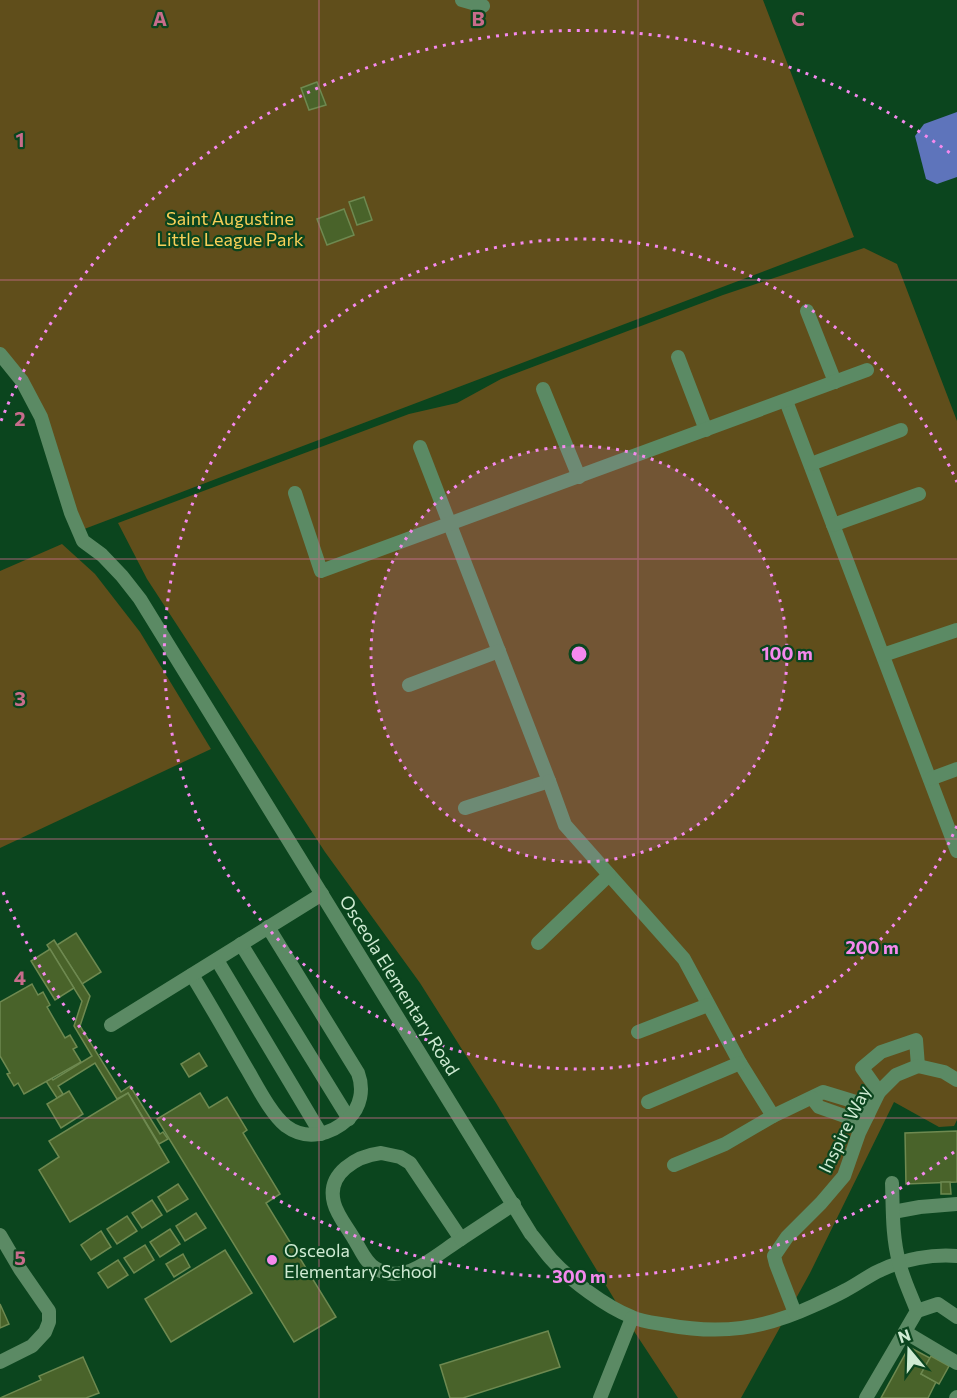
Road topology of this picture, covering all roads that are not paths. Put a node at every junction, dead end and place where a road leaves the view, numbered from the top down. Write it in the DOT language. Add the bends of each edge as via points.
graph roads {
  1 [pos="462,0"];
  2 [pos="483,6"];
  3 [pos="807,311"];
  4 [pos="0,354"];
  5 [pos="678,357"];
  6 [pos="867,370"];
  7 [pos="835,382"];
  8 [pos="543,389"];
  9 [pos="786,401"];
  10 [pos="706,430"];
  11 [pos="901,430"];
  12 [pos="420,447"];
  13 [pos="811,464"];
  14 [pos="579,477"];
  15 [pos="295,493"];
  16 [pos="919,494"];
  17 [pos="450,524"];
  18 [pos="833,525"];
  19 [pos="957,630"];
  20 [pos="499,651"];
  21 [pos="883,655"];
  22 [pos="409,685"];
  23 [pos="957,769"];
  24 [pos="930,779"];
  25 [pos="549,781"];
  26 [pos="465,808"];
  27 [pos="957,851"];
  28 [pos="609,874"];
  29 [pos="322,894"];
  30 [pos="268,927"];
  31 [pos="538,943"];
  32 [pos="241,944"];
  33 [pos="217,960"];
  34 [pos="192,975"];
  35 [pos="708,1005"];
  36 [pos="111,1025"];
  37 [pos="638,1032"];
  38 [pos="740,1063"];
  39 [pos="918,1066"];
  40 [pos="957,1080"];
  41 [pos="879,1092"];
  42 [pos="648,1102"];
  43 [pos="866,1114"];
  44 [pos="773,1116"];
  45 [pos="349,1119"];
  46 [pos="321,1134"];
  47 [pos="674,1165"];
  48 [pos="892,1183"];
  49 [pos="513,1204"];
  50 [pos="957,1204"];
  51 [pos="893,1212"];
  52 [pos="0,1235"];
  53 [pos="461,1239"];
  54 [pos="957,1256"];
  55 [pos="899,1263"];
  56 [pos="917,1311"];
  57 [pos="795,1313"];
  58 [pos="957,1317"];
  59 [pos="633,1318"];
  60 [pos="905,1332"];
  61 [pos="0,1362"];
  62 [pos="957,1363"];
  63 [pos="600,1398"];
  64 [pos="866,1398"];
  1 -- 2 [label="street"];
  3 -- 7 [label="street"];
  4 -- 29 [label="street, Osceola Elementary Road" via="22,381 41,417 83,541 102,555 140,599"];
  5 -- 10 [label="street"];
  6 -- 7 [label="street"];
  7 -- 9 [label="street"];
  8 -- 14 [label="street"];
  9 -- 10 [label="street"];
  9 -- 13 [label="street"];
  10 -- 14 [label="street"];
  11 -- 13 [label="street"];
  12 -- 17 [label="street"];
  13 -- 18 [label="street"];
  14 -- 17 [label="street"];
  15 -- 17 [label="street" via="321,571"];
  16 -- 18 [label="street"];
  17 -- 20 [label="street"];
  18 -- 21 [label="street"];
  19 -- 21 [label="street"];
  20 -- 22 [label="street"];
  20 -- 25 [label="street"];
  21 -- 24 [label="street"];
  23 -- 24 [label="street"];
  24 -- 27 [label="street"];
  25 -- 26 [label="street"];
  25 -- 28 [label="street" via="565,825"];
  28 -- 31 [label="street"];
  28 -- 35 [label="street" via="684,959"];
  29 -- 30 [label="street"];
  29 -- 49 [label="street, Osceola Elementary Road"];
  30 -- 32 [label="street"];
  30 -- 45 [label="street" via="358,1073 360,1098"];
  32 -- 33 [label="street"];
  32 -- 45 [label="street"];
  33 -- 34 [label="street"];
  33 -- 46 [label="street"];
  34 -- 36 [label="street"];
  34 -- 46 [label="street" via="283,1123 299,1133"];
  35 -- 37 [label="street"];
  35 -- 38 [label="street"];
  38 -- 42 [label="street"];
  38 -- 44 [label="street"];
  39 -- 40 [label="street" via="944,1072"];
  39 -- 41 [label="street, Inspire Way" via="896,1074"];
  39 -- 41 [label="street" via="916,1040 881,1052 862,1068"];
  41 -- 43 [label="street, Inspire Way"];
  43 -- 44 [label="street" via="853,1119 819,1107 812,1098"];
  43 -- 57 [label="street, Inspire Way" via="844,1176 774,1256"];
  44 -- 47 [label="street" via="725,1144"];
  45 -- 46 [label="street"];
  48 -- 51 [label="street"];
  49 -- 53 [label="street"];
  49 -- 59 [label="street, Osceola Elementary Road" via="551,1259 606,1303"];
  50 -- 51 [label="street"];
  51 -- 55 [label="street"];
  52 -- 61 [label="street" via="49,1311 50,1322 32,1346"];
  53 -- 53 [label="street" via="410,1163 400,1157 369,1155 344,1169 336,1179 336,1210 370,1264 381,1272 412,1271"];
  54 -- 55 [label="street, Osceola Elementary Road"];
  55 -- 56 [label="street"];
  55 -- 57 [label="street, Osceola Elementary Road"];
  56 -- 58 [label="street" via="938,1304"];
  56 -- 60 [label="street"];
  57 -- 59 [label="street, Osceola Elementary Road" via="762,1325 711,1330"];
  59 -- 63 [label="street"];
  60 -- 62 [label="street"];
  60 -- 64 [label="street"];
}
